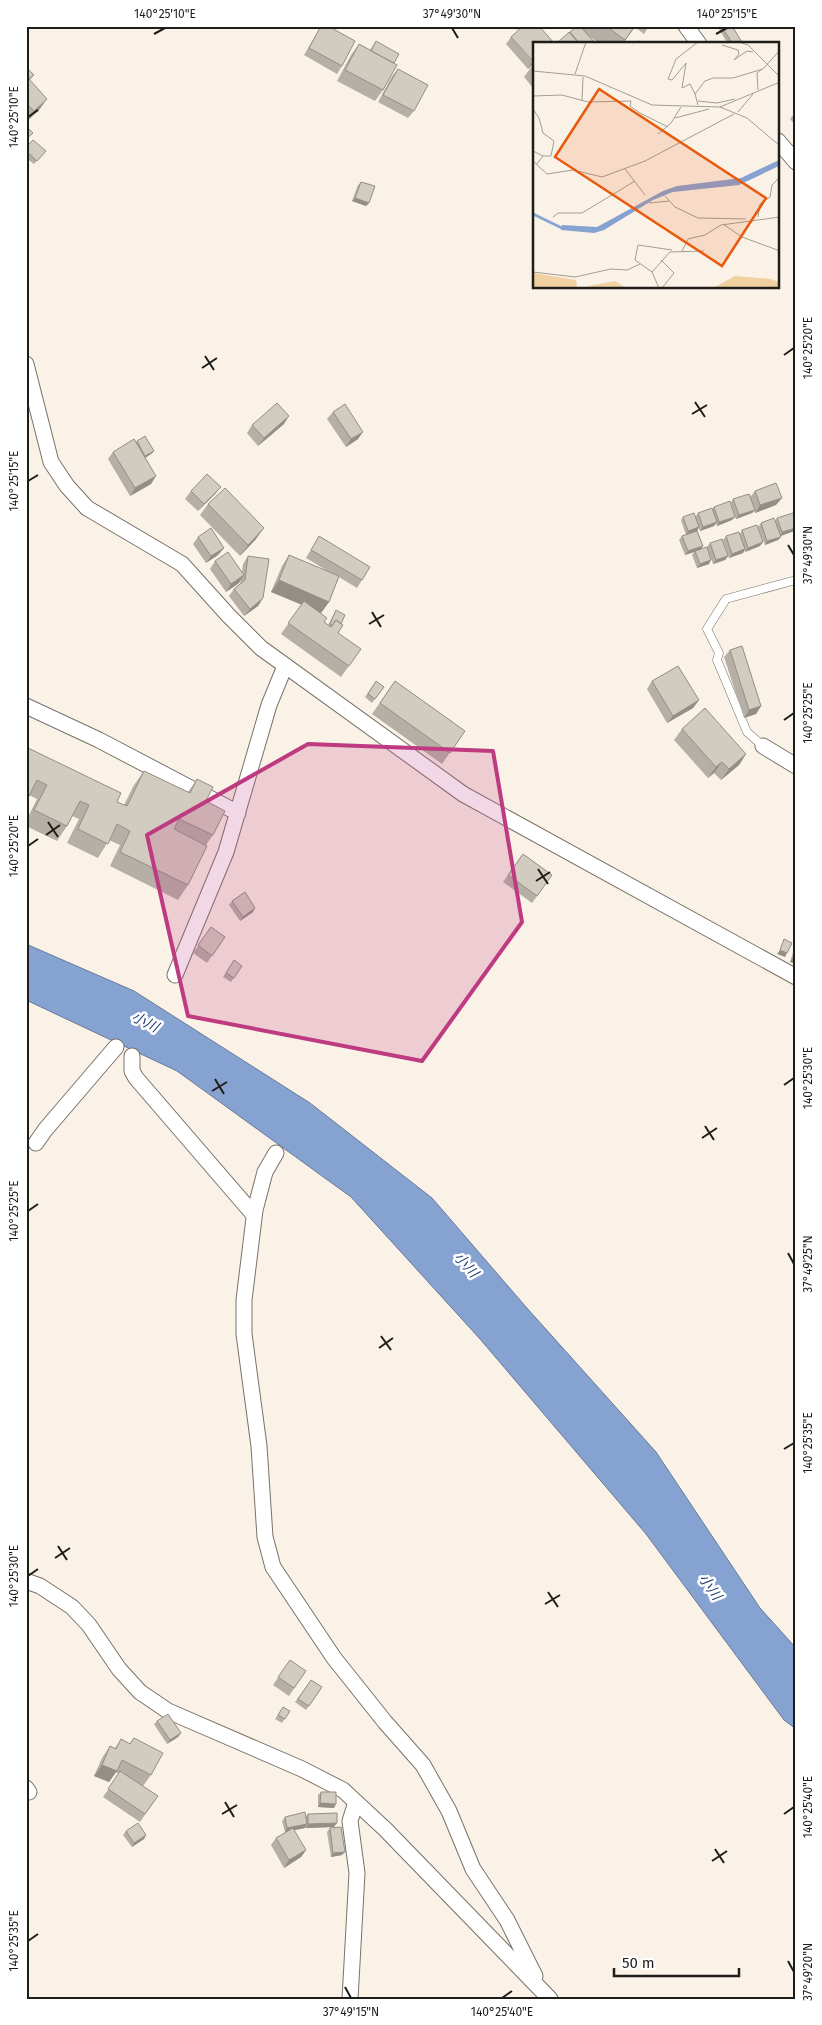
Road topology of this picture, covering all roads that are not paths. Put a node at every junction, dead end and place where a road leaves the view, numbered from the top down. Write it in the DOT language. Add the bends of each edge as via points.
graph roads {
  1 [pos="686,26"];
  2 [pos="698,42"];
  3 [pos="780,144"];
  4 [pos="796,162"];
  5 [pos="26,364"];
  6 [pos="796,580"];
  7 [pos="285,666"];
  8 [pos="26,706"];
  9 [pos="763,746"];
  10 [pos="796,766"];
  11 [pos="238,813"];
  12 [pos="175,975"];
  13 [pos="796,977"];
  14 [pos="116,1047"];
  15 [pos="132,1056"];
  16 [pos="36,1143"];
  17 [pos="276,1153"];
  18 [pos="254,1215"];
  19 [pos="26,1581"];
  20 [pos="356,1802"];
  21 [pos="533,1981"];
  22 [pos="350,1999"];
  23 [pos="550,1999"];
  1 -- 2 [label="street"];
  3 -- 4 [label="street"];
  5 -- 7 [label="street" via="52,462 67,486 87,508 182,564 262,648"];
  6 -- 9 [label="lane" via="726,599 707,629 747,732"];
  7 -- 11 [label="street" via="269,705"];
  7 -- 13 [label="street" via="462,794"];
  8 -- 11 [label="street" via="99,740"];
  9 -- 10 [label="street"];
  11 -- 12 [label="street" via="226,852"];
  14 -- 16 [label="street"];
  15 -- 18 [label="street" via="132,1072 136,1078"];
  17 -- 18 [label="street" via="265,1172"];
  18 -- 21 [label="street" via="247,1264 244,1334 259,1446 265,1537 273,1567 334,1658 423,1765 449,1811 473,1868 507,1920 535,1976"];
  19 -- 20 [label="street" via="40,1586 72,1607 140,1692 168,1711 302,1769 343,1790"];
  20 -- 21 [label="street"];
  20 -- 22 [label="street" via="350,1821 357,1873"];
  21 -- 23 [label="street"];
}
